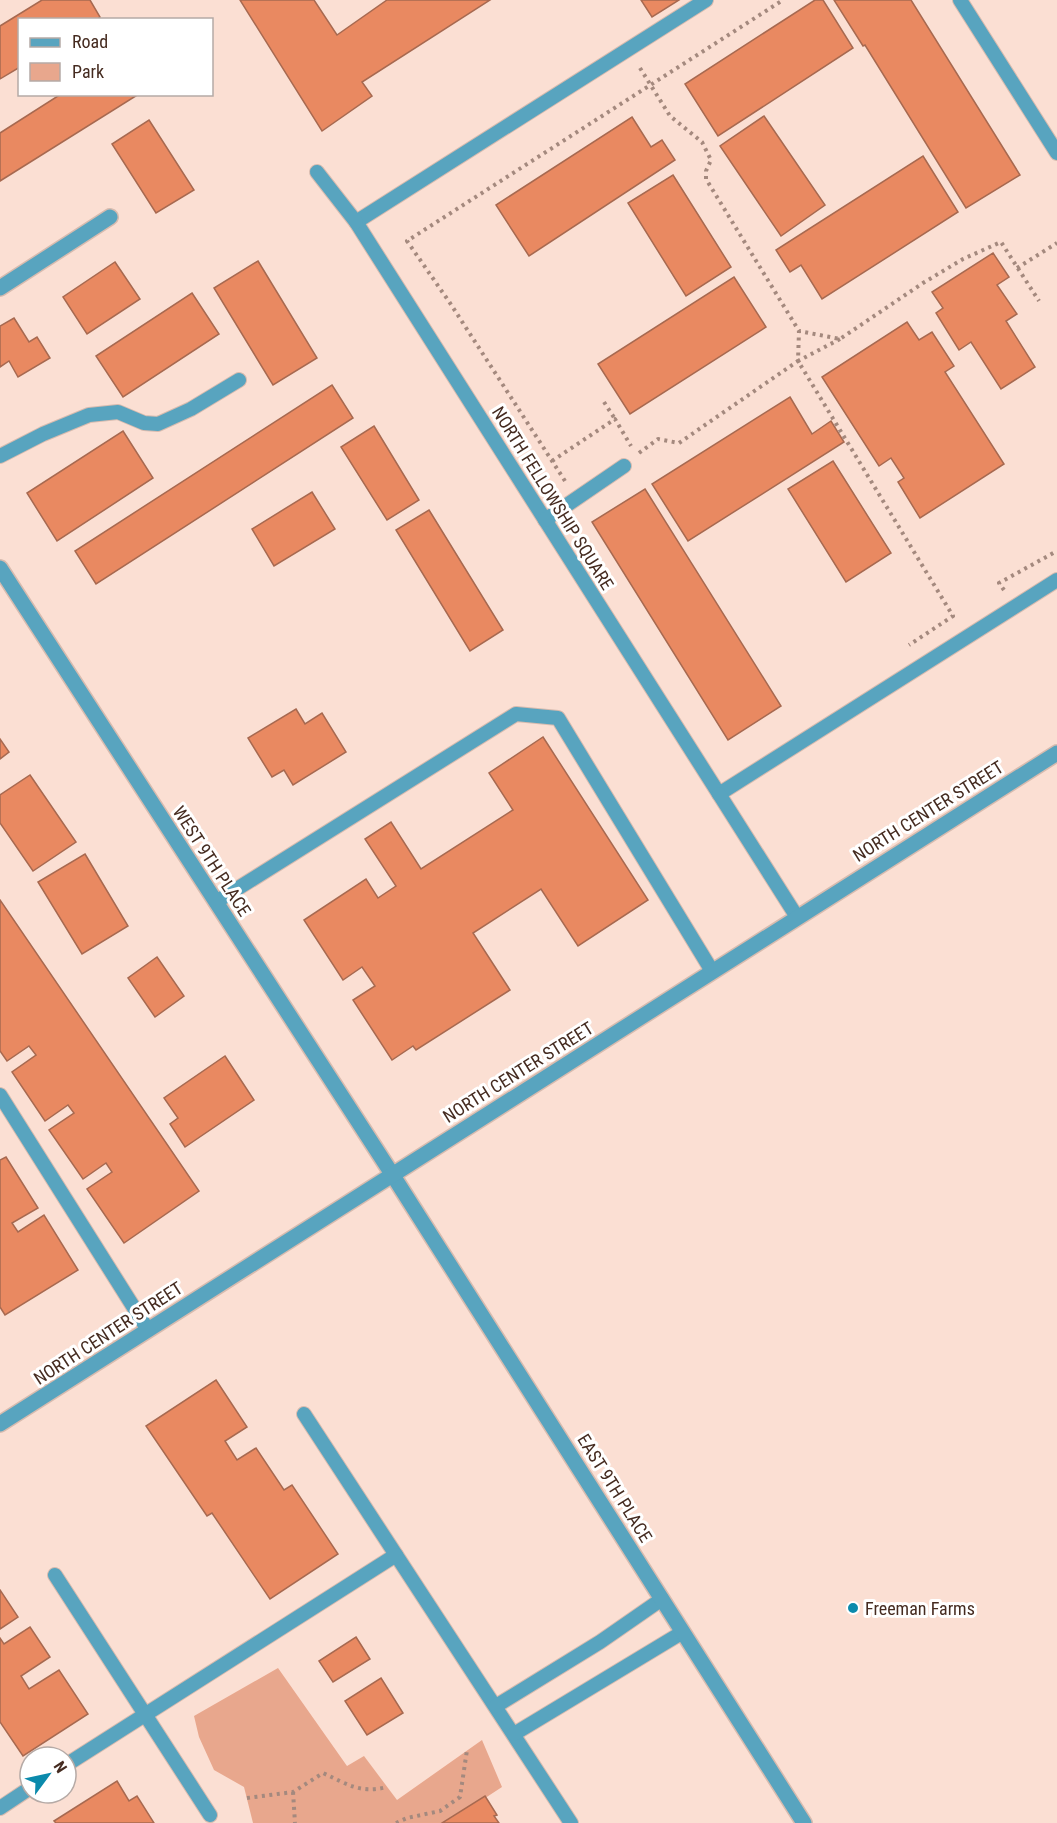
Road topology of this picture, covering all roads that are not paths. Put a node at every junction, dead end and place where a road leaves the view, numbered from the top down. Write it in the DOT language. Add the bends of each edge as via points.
graph roads {
  1 [pos="706,0"];
  2 [pos="960,0"];
  3 [pos="1057,153"];
  4 [pos="317,172"];
  5 [pos="110,217"];
  6 [pos="356,222"];
  7 [pos="0,288"];
  8 [pos="239,380"];
  9 [pos="0,456"];
  10 [pos="624,466"];
  11 [pos="545,520"];
  12 [pos="0,568"];
  13 [pos="1057,580"];
  14 [pos="1057,753"];
  15 [pos="719,794"];
  16 [pos="216,902"];
  17 [pos="797,917"];
  18 [pos="712,971"];
  19 [pos="0,1095"];
  20 [pos="392,1174"];
  21 [pos="147,1330"];
  22 [pos="304,1414"];
  23 [pos="0,1424"];
  24 [pos="396,1555"];
  25 [pos="55,1575"];
  26 [pos="662,1599"];
  27 [pos="683,1632"];
  28 [pos="496,1706"];
  29 [pos="145,1715"];
  30 [pos="514,1734"];
  31 [pos="78,1758"];
  32 [pos="18,1796"];
  33 [pos="0,1808"];
  34 [pos="210,1815"];
  35 [pos="571,1823"];
  36 [pos="804,1823"];
  1 -- 6 [label="lane"];
  2 -- 3 [label="lane"];
  4 -- 6 [label="lane, NORTH FELLOWSHIP SQUARE"];
  5 -- 7 [label="street"];
  6 -- 11 [label="lane, NORTH FELLOWSHIP SQUARE"];
  8 -- 9 [label="lane" via="158,424 144,423 118,412 89,415"];
  10 -- 11 [label="lane"];
  11 -- 15 [label="lane, NORTH FELLOWSHIP SQUARE"];
  12 -- 16 [label="street, WEST 9TH PLACE"];
  13 -- 15 [label="lane"];
  14 -- 17 [label="street, NORTH CENTER STREET"];
  15 -- 17 [label="lane, NORTH FELLOWSHIP SQUARE"];
  16 -- 18 [label="lane" via="516,714 558,718"];
  16 -- 20 [label="street, WEST 9TH PLACE"];
  17 -- 18 [label="street, NORTH CENTER STREET"];
  18 -- 20 [label="street, NORTH CENTER STREET"];
  19 -- 21 [label="lane"];
  20 -- 21 [label="street, NORTH CENTER STREET"];
  20 -- 26 [label="street, EAST 9TH PLACE"];
  21 -- 23 [label="street, NORTH CENTER STREET"];
  22 -- 24 [label="lane"];
  24 -- 28 [label="lane"];
  24 -- 29 [label="lane"];
  25 -- 29 [label="lane"];
  26 -- 27 [label="street, EAST 9TH PLACE"];
  26 -- 28 [label="lane"];
  27 -- 30 [label="lane"];
  27 -- 36 [label="street, EAST 9TH PLACE"];
  28 -- 30 [label="lane"];
  29 -- 31 [label="lane"];
  29 -- 34 [label="lane"];
  30 -- 35 [label="lane"];
  32 -- 33 [label="lane"];
}
